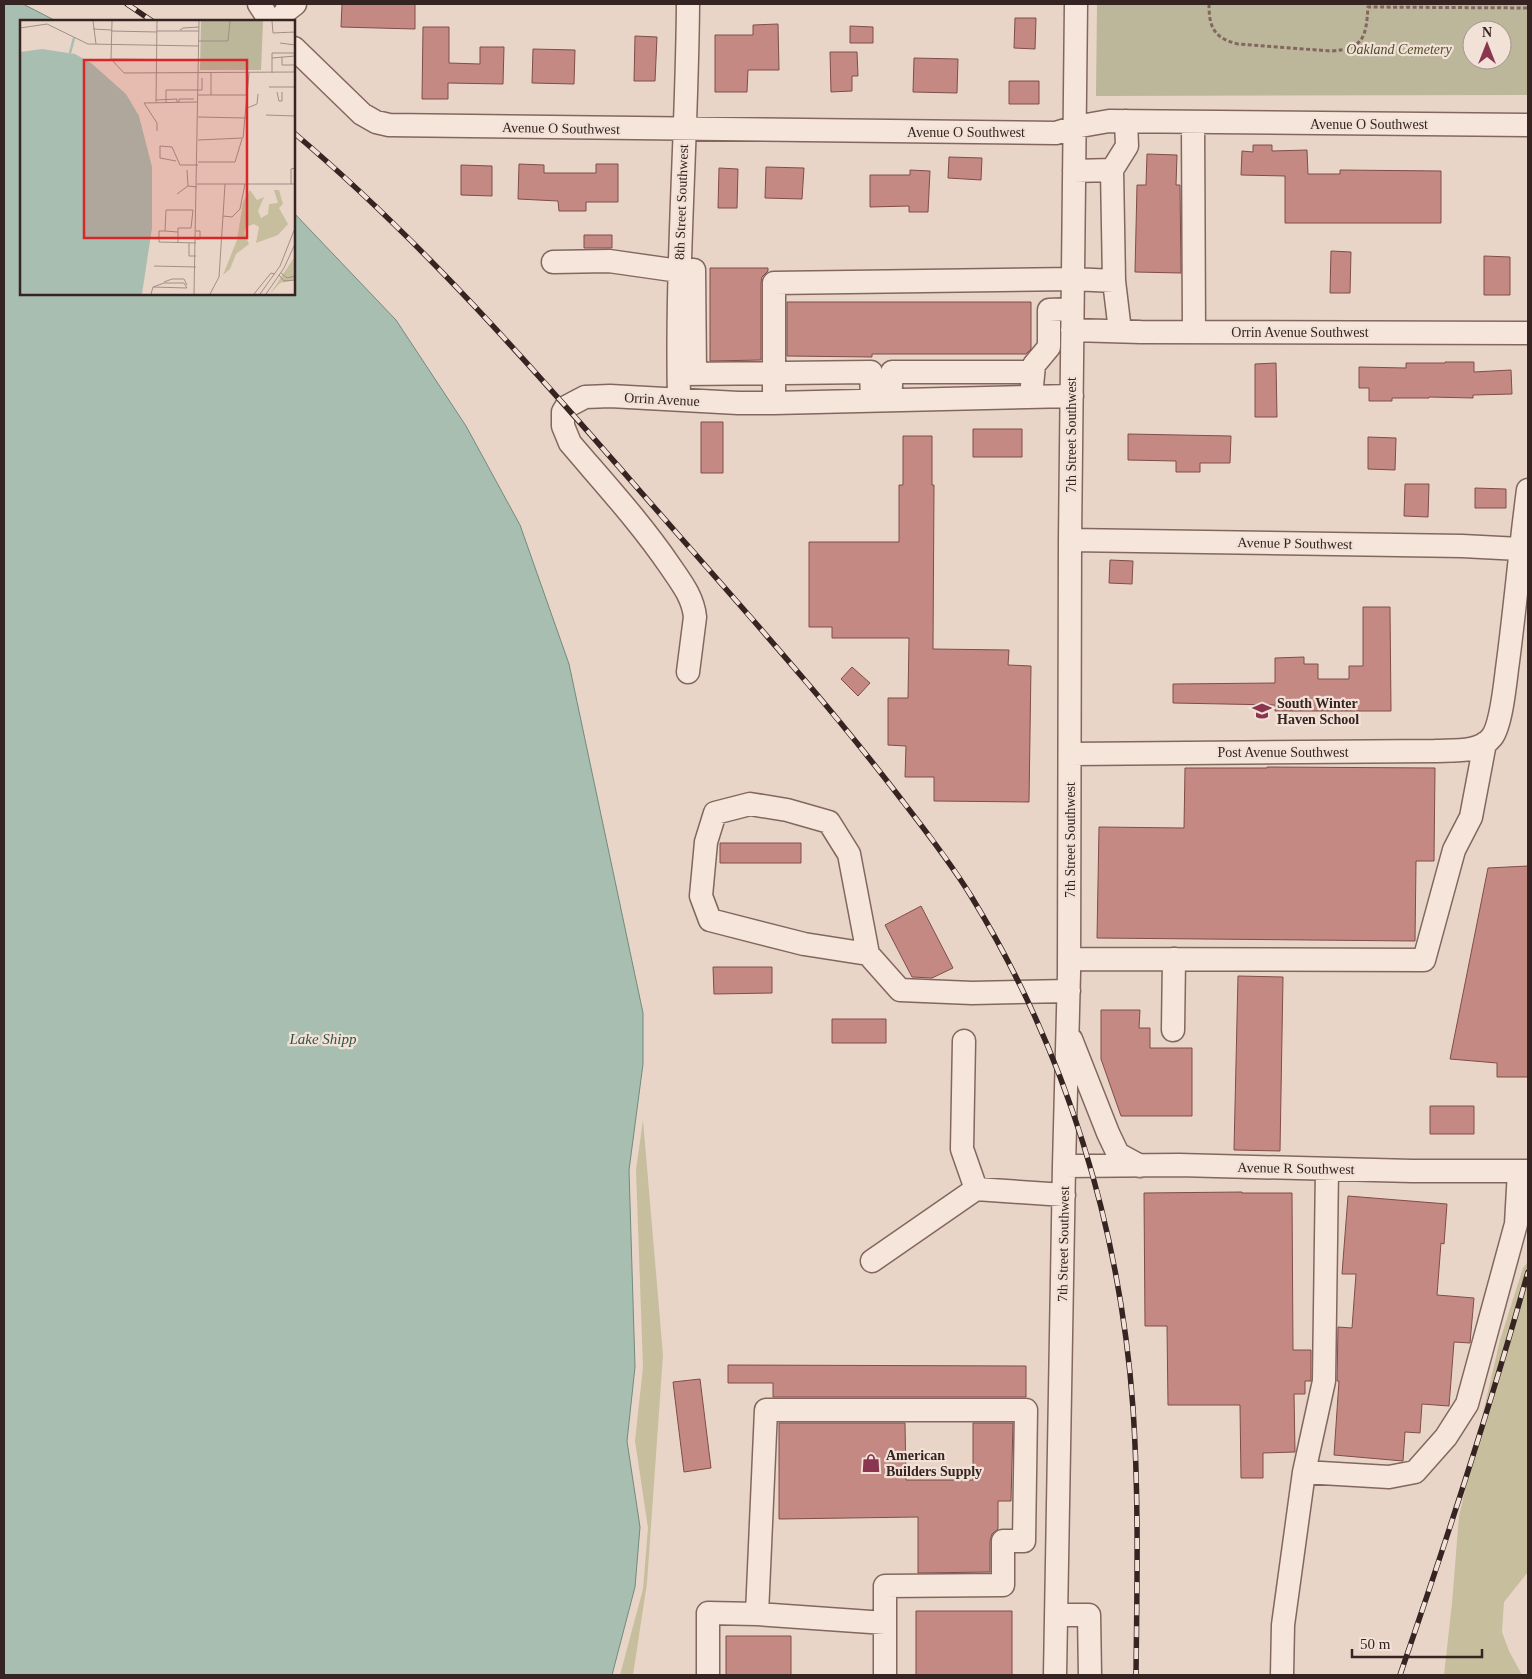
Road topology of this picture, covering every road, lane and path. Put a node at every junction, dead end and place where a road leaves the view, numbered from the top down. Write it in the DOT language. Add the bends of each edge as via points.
graph roads {
  1 [pos="259,4"];
  2 [pos="295,4"];
  3 [pos="688,4"];
  4 [pos="1076,4"];
  5 [pos="1209,4"];
  6 [pos="1368,5"];
  7 [pos="1528,8"];
  8 [pos="269,20"];
  9 [pos="281,20"];
  10 [pos="295,49"];
  11 [pos="1126,121"];
  12 [pos="1193,122"];
  13 [pos="1528,125"];
  14 [pos="1075,127"];
  15 [pos="684,129"];
  16 [pos="1112,170"];
  17 [pos="1074,171"];
  18 [pos="553,262"];
  19 [pos="679,270"];
  20 [pos="1073,279"];
  21 [pos="1114,280"];
  22 [pos="1072,319"];
  23 [pos="1120,331"];
  24 [pos="1194,332"];
  25 [pos="1528,332"];
  26 [pos="1033,372"];
  27 [pos="774,373"];
  28 [pos="687,374"];
  29 [pos="1031,396"];
  30 [pos="1072,396"];
  31 [pos="679,399"];
  32 [pos="881,400"];
  33 [pos="774,403"];
  34 [pos="1528,490"];
  35 [pos="1070,540"];
  36 [pos="1520,549"];
  37 [pos="688,672"];
  38 [pos="1488,740"];
  39 [pos="1071,754"];
  40 [pos="868,954"];
  41 [pos="1069,959"];
  42 [pos="1174,959"];
  43 [pos="1069,991"];
  44 [pos="1068,1030"];
  45 [pos="1173,1030"];
  46 [pos="964,1041"];
  47 [pos="1064,1166"];
  48 [pos="1140,1166"];
  49 [pos="1327,1169"];
  50 [pos="1523,1171"];
  51 [pos="976,1189"];
  52 [pos="1064,1196"];
  53 [pos="872,1261"];
  54 [pos="1304,1472"];
  55 [pos="757,1614"];
  56 [pos="1056,1614"];
  57 [pos="885,1624"];
  58 [pos="708,1675"];
  59 [pos="885,1675"];
  60 [pos="1055,1675"];
  61 [pos="1090,1675"];
  62 [pos="1282,1675"];
  1 -- 8 [label="street"];
  2 -- 9 [label="street"];
  3 -- 15 [label="street, 8th Street Southwest"];
  4 -- 14 [label="street, 7th Street Southwest"];
  5 -- 6 [label="path" via="1209,18 1216,34 1224,40 1238,44 1330,51 1353,48 1361,42 1366,33"];
  6 -- 7 [label="path"];
  10 -- 15 [label="street, Avenue O Southwest" via="362,114 389,125"];
  11 -- 12 [label="street, Avenue O Southwest"];
  11 -- 14 [label="street, Avenue O Southwest"];
  11 -- 16 [label="street" via="1127,146"];
  12 -- 13 [label="street, Avenue O Southwest"];
  12 -- 24 [label="street"];
  14 -- 15 [label="street, Avenue O Southwest" via="1056,133"];
  14 -- 17 [label="street, 7th Street Southwest"];
  15 -- 19 [label="street, 8th Street Southwest"];
  16 -- 17 [label="street"];
  16 -- 21 [label="street"];
  17 -- 20 [label="street, 7th Street Southwest"];
  18 -- 19 [label="street" via="609,261"];
  19 -- 28 [label="street, 8th Street Southwest"];
  20 -- 21 [label="street"];
  20 -- 22 [label="street, 7th Street Southwest"];
  20 -- 27 [label="street" via="774,283"];
  21 -- 23 [label="street"];
  22 -- 23 [label="street, Orrin Avenue Southwest"];
  22 -- 26 [label="street, Orrin Avenue Southwest" via="1049,310 1049,347 1034,365"];
  22 -- 30 [label="street, 7th Street Southwest"];
  23 -- 24 [label="street, Orrin Avenue Southwest"];
  24 -- 25 [label="street, Orrin Avenue Southwest"];
  26 -- 29 [label="street"];
  26 -- 32 [label="street" via="892,372"];
  27 -- 28 [label="street"];
  27 -- 32 [label="street" via="871,372"];
  27 -- 33 [label="street"];
  28 -- 31 [label="street, 8th Street Southwest"];
  29 -- 30 [label="street, Orrin Avenue"];
  29 -- 32 [label="street, Orrin Avenue"];
  30 -- 35 [label="street, 7th Street Southwest"];
  31 -- 33 [label="street, Orrin Avenue"];
  31 -- 37 [label="street, Orrin Avenue" via="585,396 566,407 563,426 570,443 648,534 689,596 695,617"];
  32 -- 33 [label="street, Orrin Avenue"];
  34 -- 36 [label="street"];
  35 -- 36 [label="street, Avenue P Southwest"];
  35 -- 39 [label="street, 7th Street Southwest"];
  36 -- 38 [label="street" via="1504,690 1497,726"];
  38 -- 39 [label="street, Post Avenue Southwest" via="1468,750"];
  38 -- 42 [label="street" via="1471,817 1454,850 1424,960"];
  39 -- 41 [label="street, 7th Street Southwest"];
  40 -- 40 [label="street" via="849,854 829,822 750,804 715,813 706,842 701,896 710,920 804,944"];
  40 -- 43 [label="street" via="900,990 972,993"];
  41 -- 42 [label="street"];
  41 -- 43 [label="street, 7th Street Southwest"];
  42 -- 45 [label="street"];
  43 -- 44 [label="street, 7th Street Southwest"];
  44 -- 47 [label="street, 7th Street Southwest"];
  44 -- 48 [label="street" via="1118,1154"];
  46 -- 51 [label="street" via="962,1149"];
  47 -- 48 [label="street, Avenue R Southwest"];
  47 -- 52 [label="street, 7th Street Southwest"];
  48 -- 49 [label="street, Avenue R Southwest"];
  49 -- 50 [label="street, Avenue R Southwest"];
  49 -- 54 [label="street" via="1324,1382"];
  50 -- 54 [label="street" via="1516,1224 1467,1404 1446,1437 1415,1472 1389,1477"];
  51 -- 52 [label="street"];
  51 -- 53 [label="street"];
  52 -- 56 [label="street, 7th Street Southwest"];
  54 -- 62 [label="street" via="1283,1625"];
  55 -- 57 [label="street"];
  55 -- 57 [label="street" via="766,1410 1026,1410 1024,1541 1003,1541 1003,1585 885,1586"];
  55 -- 58 [label="street" via="708,1613"];
  56 -- 60 [label="street, 7th Street Southwest"];
  56 -- 61 [label="street" via="1090,1614"];
  57 -- 59 [label="street"];
}
